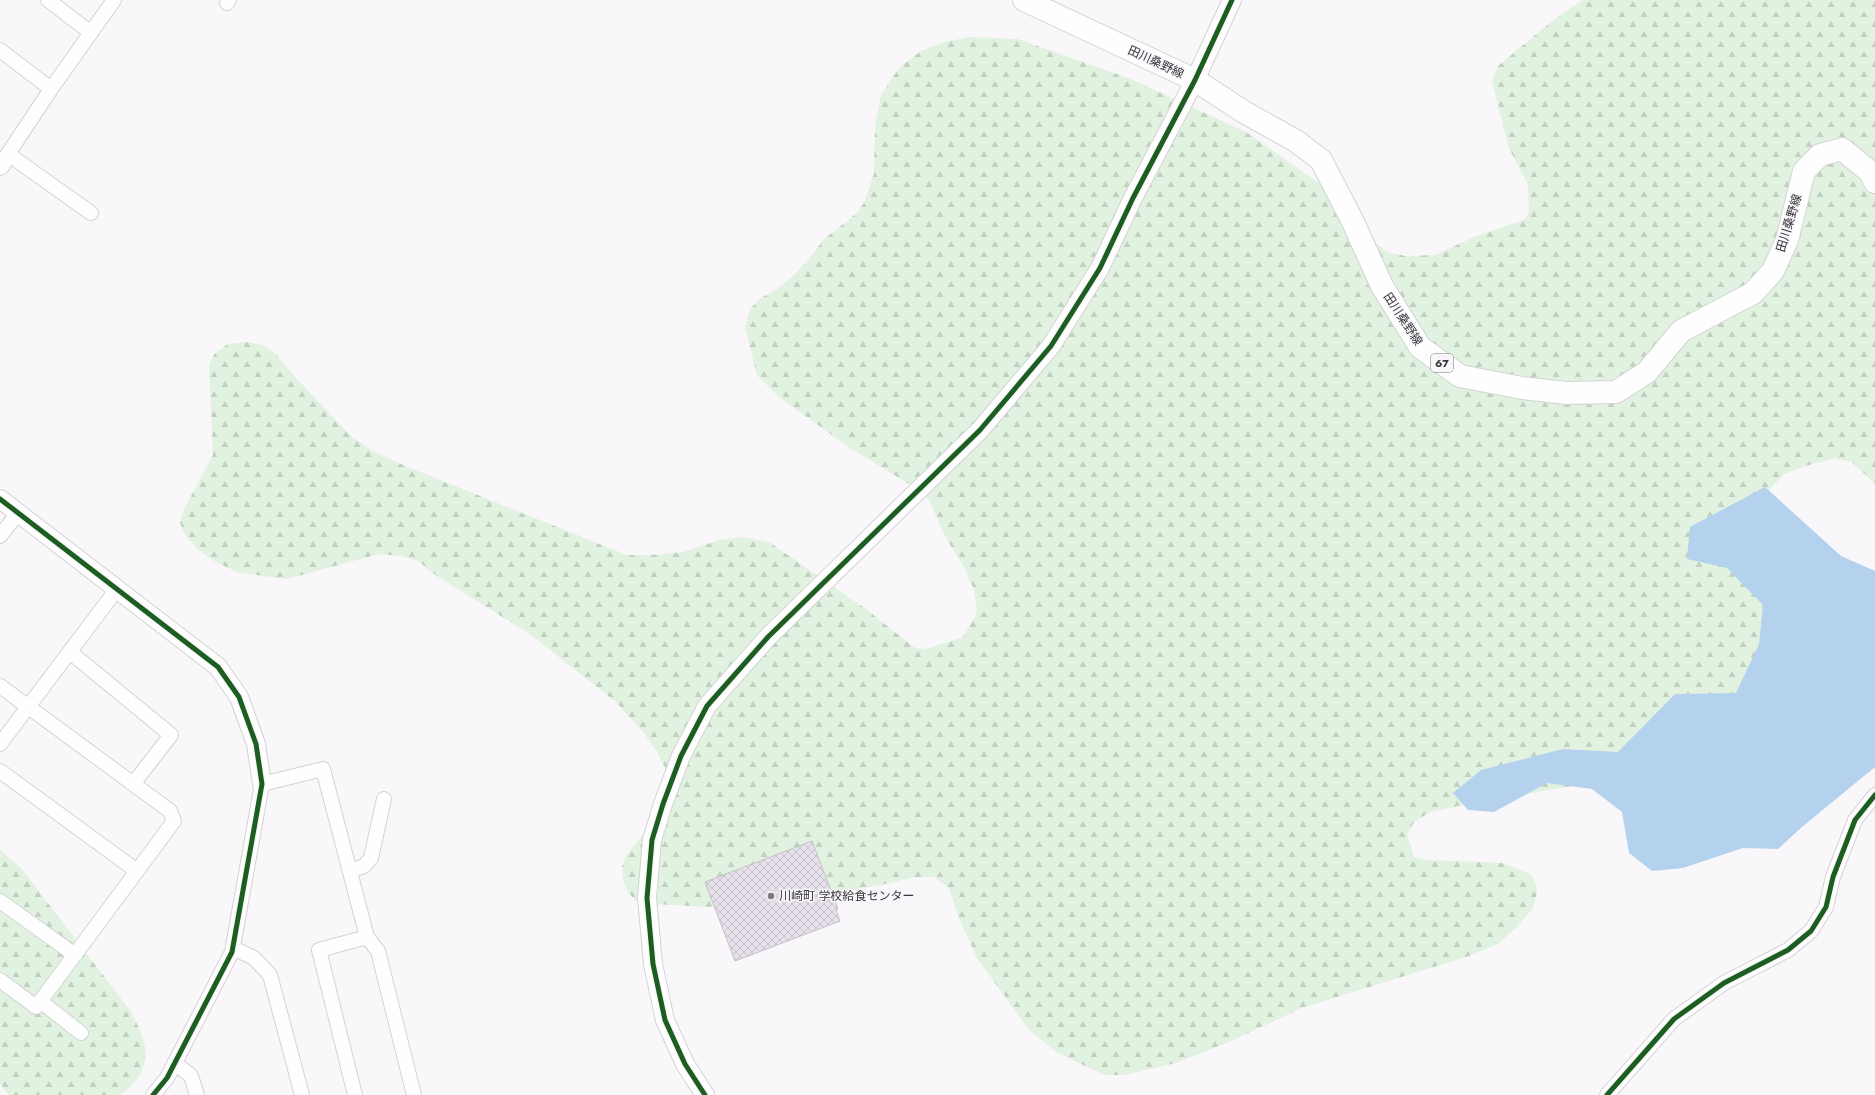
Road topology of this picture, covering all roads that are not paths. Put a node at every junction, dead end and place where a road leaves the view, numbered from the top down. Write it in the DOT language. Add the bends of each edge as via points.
graph roads {
  1 [pos="48,0"];
  2 [pos="114,0"];
  3 [pos="1024,0"];
  4 [pos="1232,0"];
  5 [pos="91,33"];
  6 [pos="0,50"];
  7 [pos="1194,80"];
  8 [pos="51,89"];
  9 [pos="3,161"];
  10 [pos="1875,182"];
  11 [pos="91,213"];
  12 [pos="0,499"];
  13 [pos="18,513"];
  14 [pos="0,536"];
  15 [pos="117,589"];
  16 [pos="70,652"];
  17 [pos="0,686"];
  18 [pos="28,707"];
  19 [pos="0,744"];
  20 [pos="0,771"];
  21 [pos="133,784"];
  22 [pos="262,784"];
  23 [pos="1875,796"];
  24 [pos="384,799"];
  25 [pos="137,871"];
  26 [pos="350,871"];
  27 [pos="0,901"];
  28 [pos="367,937"];
  29 [pos="233,948"];
  30 [pos="75,955"];
  31 [pos="0,980"];
  32 [pos="40,1001"];
  33 [pos="81,1033"];
  34 [pos="175,1063"];
  35 [pos="153,1095"];
  36 [pos="197,1095"];
  37 [pos="302,1095"];
  38 [pos="355,1095"];
  39 [pos="414,1095"];
  40 [pos="705,1095"];
  41 [pos="1606,1095"];
  1 -- 5 [label="street"];
  2 -- 5 [label="street"];
  3 -- 7 [label="main road, 田川桑野線 / 67"];
  4 -- 7 [label="street"];
  5 -- 8 [label="street"];
  6 -- 8 [label="street"];
  7 -- 10 [label="main road, 田川桑野線 / 67" via="1296,141 1321,160 1354,222 1382,286 1420,347 1460,376 1522,388 1566,393 1616,392 1647,372 1681,331 1753,293 1773,271 1787,240 1804,171 1820,155 1842,149 1870,172"];
  7 -- 40 [label="street" via="1100,268 1051,346 980,430 768,637 707,706 681,756 652,840 647,898 653,964 666,1020 685,1064"];
  8 -- 9 [label="street"];
  9 -- 11 [label="street"];
  12 -- 13 [label="street"];
  13 -- 14 [label="street"];
  13 -- 15 [label="street"];
  15 -- 16 [label="street"];
  15 -- 22 [label="street" via="218,667 239,697 256,744"];
  16 -- 18 [label="street"];
  16 -- 21 [label="street" via="171,735"];
  17 -- 18 [label="street"];
  18 -- 19 [label="street"];
  18 -- 21 [label="street"];
  20 -- 25 [label="street"];
  21 -- 25 [label="street" via="170,811 174,821"];
  22 -- 26 [label="street" via="323,769"];
  22 -- 29 [label="street"];
  23 -- 41 [label="street" via="1855,820 1833,877 1826,907 1811,931 1788,950 1724,983 1674,1019"];
  24 -- 26 [label="street" via="371,858 364,866"];
  25 -- 30 [label="street"];
  26 -- 28 [label="street"];
  27 -- 30 [label="street"];
  28 -- 38 [label="street" via="319,950"];
  28 -- 39 [label="street" via="378,952"];
  29 -- 34 [label="street"];
  29 -- 37 [label="street" via="254,958 270,975"];
  30 -- 32 [label="street"];
  31 -- 32 [label="street" via="36,1007"];
  32 -- 33 [label="street"];
  34 -- 35 [label="street"];
  34 -- 36 [label="street" via="191,1076"];
}
